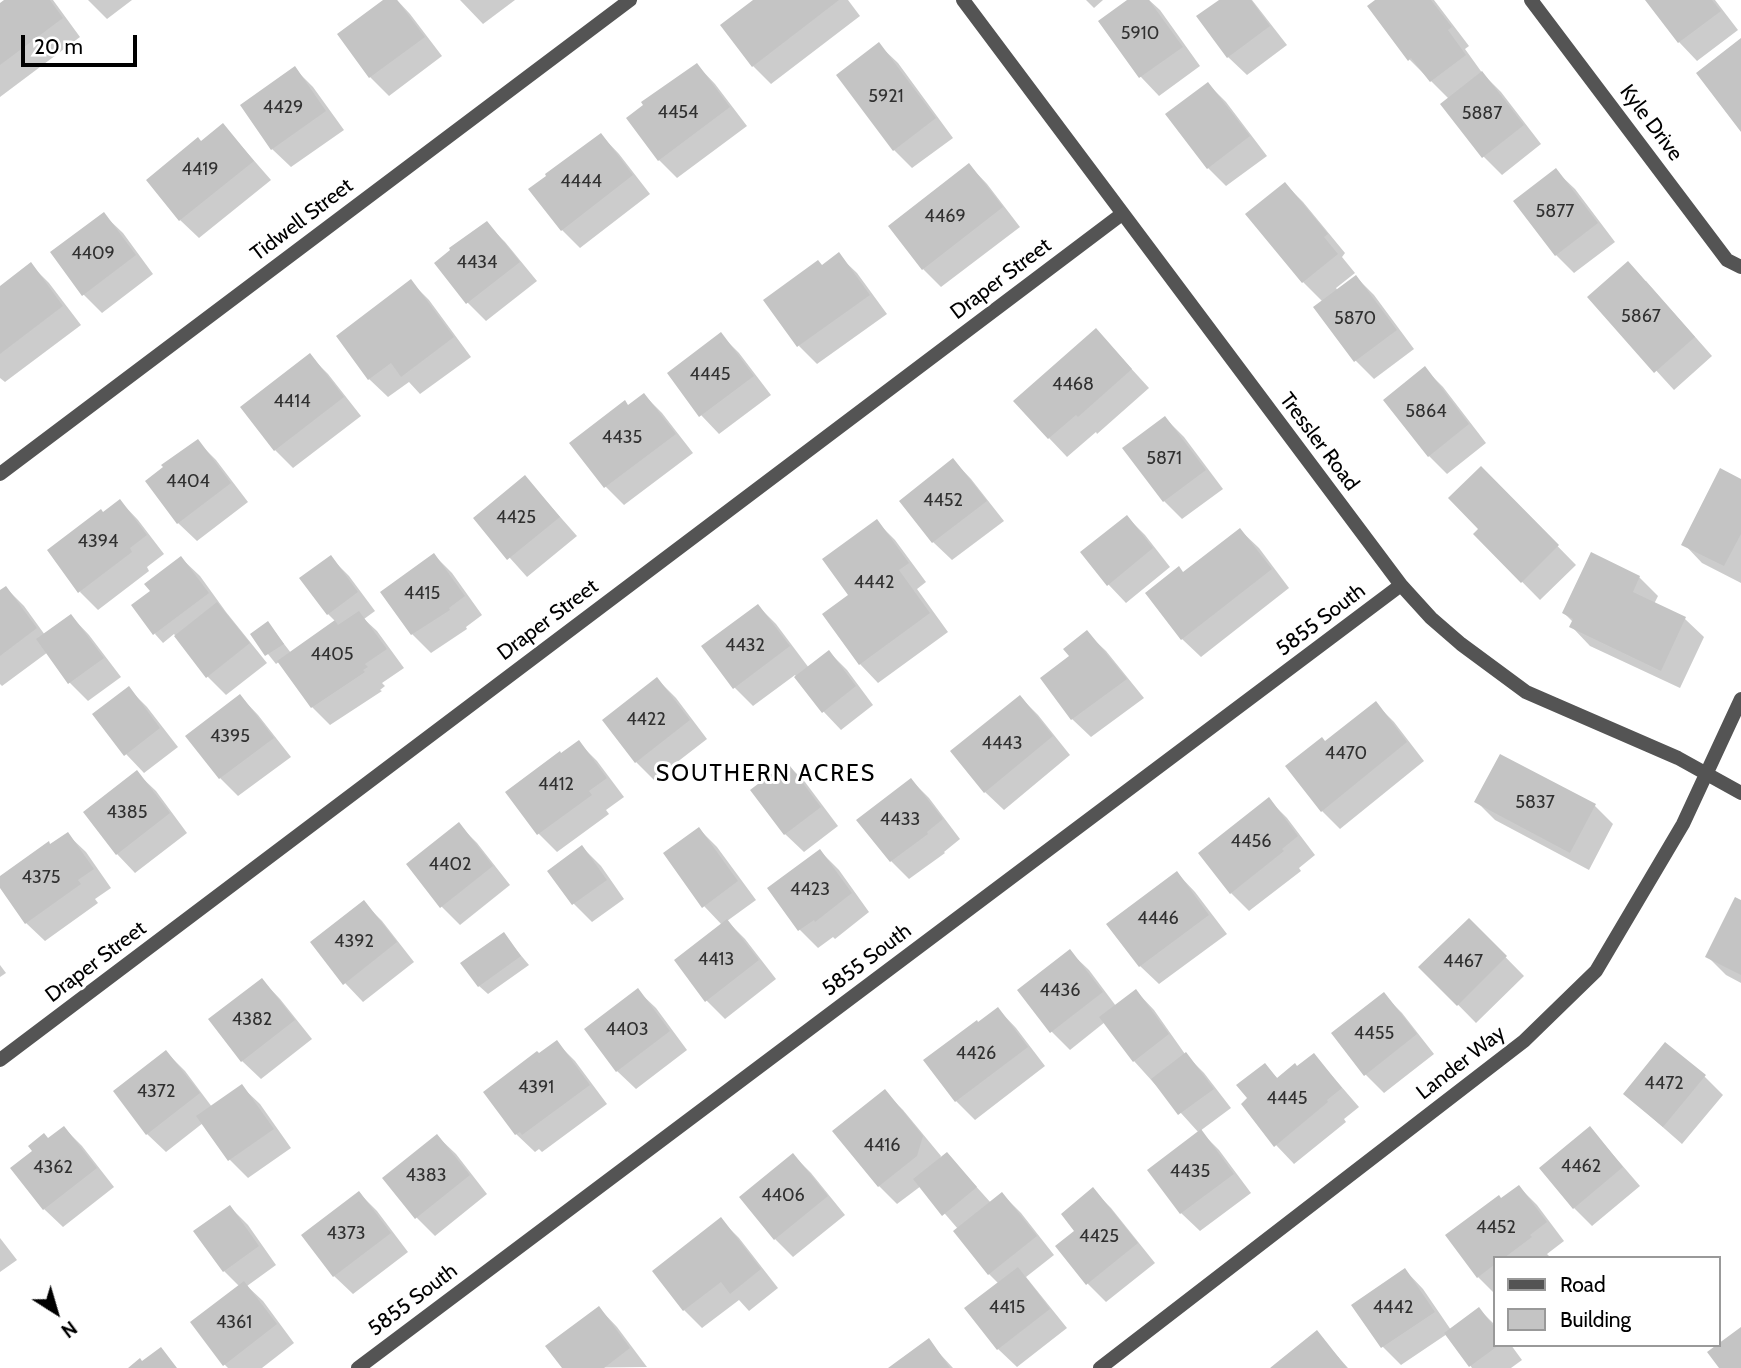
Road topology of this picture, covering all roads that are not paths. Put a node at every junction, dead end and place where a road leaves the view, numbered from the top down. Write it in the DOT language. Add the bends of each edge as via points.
graph roads {
  1 [pos="630,0"];
  2 [pos="963,0"];
  3 [pos="1531,0"];
  4 [pos="1122,214"];
  5 [pos="1741,267"];
  6 [pos="0,474"];
  7 [pos="1401,585"];
  8 [pos="1741,699"];
  9 [pos="1706,774"];
  10 [pos="1741,793"];
  11 [pos="0,1060"];
  12 [pos="358,1368"];
  13 [pos="1100,1368"];
  1 -- 6 [label="street, Tidwell Street"];
  2 -- 4 [label="street, Tressler Road"];
  3 -- 5 [label="street, Kyle Drive" via="1727,260"];
  4 -- 7 [label="street, Tressler Road"];
  4 -- 11 [label="street, Draper Street"];
  7 -- 9 [label="street, Tressler Road" via="1461,644 1526,692"];
  7 -- 12 [label="street, 5855 South"];
  8 -- 9 [label="street, Lander Way"];
  9 -- 10 [label="street, Tressler Road"];
  9 -- 13 [label="street, Lander Way" via="1683,824 1596,971 1524,1041"];
}
